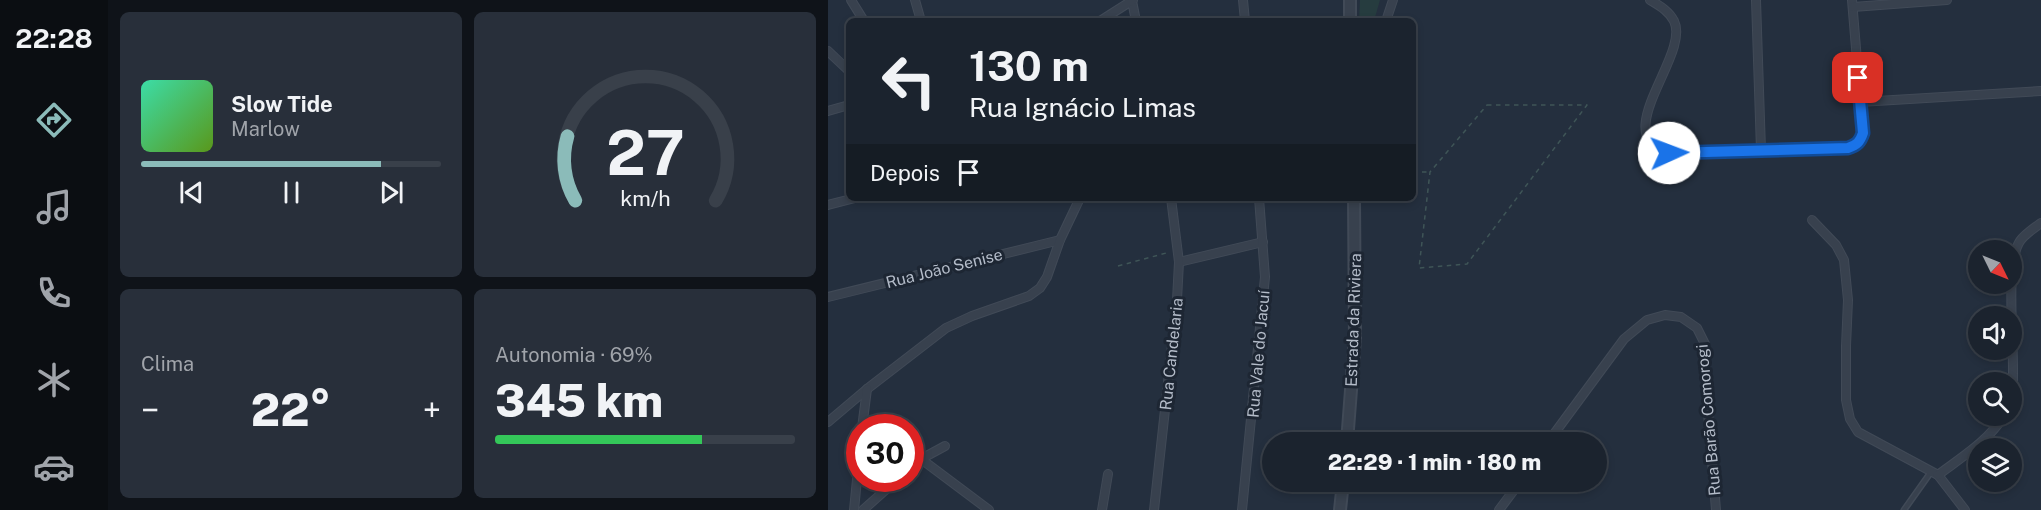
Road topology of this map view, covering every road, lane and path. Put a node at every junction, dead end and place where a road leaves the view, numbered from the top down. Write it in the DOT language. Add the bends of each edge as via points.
graph roads {
  1 [pos="851,0"];
  2 [pos="915,0"];
  3 [pos="1132,0"];
  4 [pos="1243,0"];
  5 [pos="1350,0"];
  6 [pos="1393,0"];
  7 [pos="1650,0"];
  8 [pos="1756,0"];
  9 [pos="1947,0"];
  10 [pos="1853,3"];
  11 [pos="862,18"];
  12 [pos="920,18"];
  13 [pos="1105,18"];
  14 [pos="1135,18"];
  15 [pos="1245,18"];
  16 [pos="1350,18"];
  17 [pos="1387,18"];
  18 [pos="828,51"];
  19 [pos="846,67"];
  20 [pos="2041,91"];
  21 [pos="1860,102"];
  22 [pos="846,106"];
  23 [pos="828,111"];
  24 [pos="1761,150"];
  25 [pos="1416,172"];
  26 [pos="1430,172"];
  27 [pos="846,200"];
  28 [pos="1079,201"];
  29 [pos="1171,201"];
  30 [pos="1259,201"];
  31 [pos="1354,201"];
  32 [pos="828,205"];
  33 [pos="1812,220"];
  34 [pos="2041,223"];
  35 [pos="1060,240"];
  36 [pos="1263,242"];
  37 [pos="1177,250"];
  38 [pos="1179,261"];
  39 [pos="1119,266"];
  40 [pos="828,297"];
  41 [pos="2014,372"];
  42 [pos="867,389"];
  43 [pos="864,414"];
  44 [pos="828,422"];
  45 [pos="1997,426"];
  46 [pos="1348,432"];
  47 [pos="1555,432"];
  48 [pos="945,446"];
  49 [pos="924,457"];
  50 [pos="924,461"];
  51 [pos="1935,473"];
  52 [pos="1107,474"];
  53 [pos="856,492"];
  54 [pos="883,492"];
  55 [pos="1342,492"];
  56 [pos="1512,492"];
  57 [pos="854,510"];
  58 [pos="863,510"];
  59 [pos="989,510"];
  60 [pos="1102,510"];
  61 [pos="1154,510"];
  62 [pos="1242,510"];
  63 [pos="1340,510"];
  64 [pos="1499,510"];
  65 [pos="1716,510"];
  66 [pos="1904,510"];
  67 [pos="1965,510"];
  1 -- 11 [label="street"];
  2 -- 12 [label="street"];
  3 -- 13 [label="street"];
  3 -- 14 [label="street"];
  4 -- 15 [label="street"];
  5 -- 16 [label="street"];
  6 -- 17 [label="street"];
  7 -- 24 [label="street" via="1666,10 1677,32 1651,100 1646,124 1653,147 1669,153"];
  8 -- 24 [label="street"];
  9 -- 10 [label="street"];
  10 -- 21 [label="street"];
  18 -- 19 [label="street"];
  20 -- 21 [label="street"];
  21 -- 24 [label="street" via="1863,133 1856,145"];
  22 -- 23 [label="street"];
  25 -- 26 [label="path"];
  26 -- 26 [label="path" via="1487,105 1587,105 1467,264 1419,268"];
  27 -- 32 [label="street"];
  28 -- 35 [label="street"];
  29 -- 37 [label="street, Rua Candelaria"];
  30 -- 36 [label="street, Rua Vale do Jacuí"];
  31 -- 46 [label="street, Estrada da Riviera" via="1355,338"];
  33 -- 51 [label="street" via="1845,260 1846,400 1850,420 1858,432"];
  34 -- 41 [label="street" via="2020,242 2015,256"];
  35 -- 40 [label="street, Rua João Senise"];
  35 -- 42 [label="street" via="1040,288 1029,296 946,328"];
  36 -- 38 [label="street"];
  36 -- 62 [label="street, Rua Vale do Jacuí" via="1265,277"];
  37 -- 38 [label="street, Rua Candelaria"];
  37 -- 39 [label="path"];
  38 -- 61 [label="street, Rua Candelaria"];
  42 -- 43 [label="street"];
  42 -- 44 [label="street"];
  45 -- 51 [label="street" via="1977,445"];
  47 -- 65 [label="street, Rua Barão Comorogi" via="1624,339 1647,320 1665,315 1681,317 1697,328 1705,344"];
  48 -- 49 [label="street"];
  50 -- 59 [label="street"];
  51 -- 66 [label="lane"];
  51 -- 67 [label="street"];
  52 -- 60 [label="street"];
  53 -- 57 [label="street"];
  54 -- 58 [label="street"];
  55 -- 63 [label="street"];
  56 -- 64 [label="street"];
}
